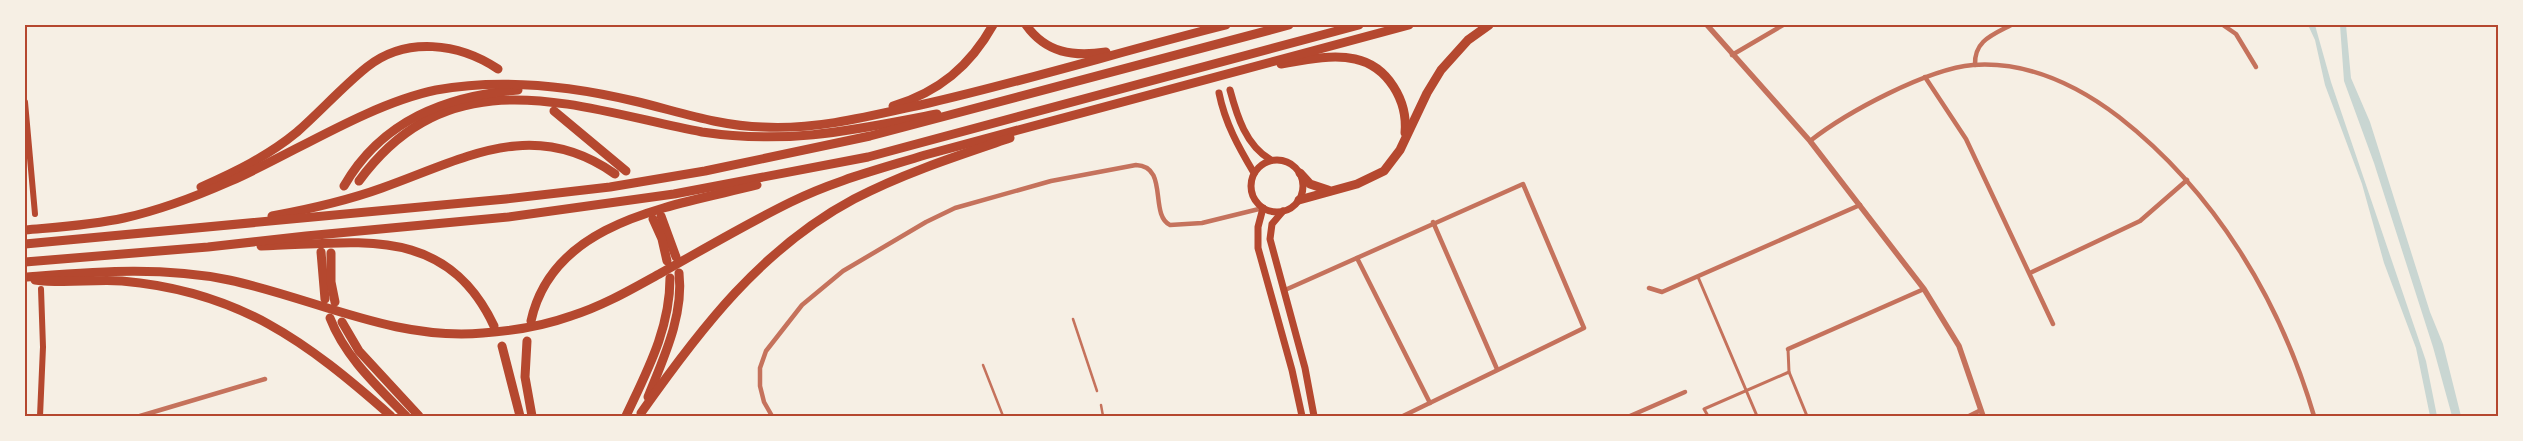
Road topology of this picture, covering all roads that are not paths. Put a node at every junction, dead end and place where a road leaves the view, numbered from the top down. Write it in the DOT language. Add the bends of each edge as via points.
graph roads {
  1 [pos="992,25"];
  2 [pos="1026,25"];
  3 [pos="1226,25"];
  4 [pos="1289,25"];
  5 [pos="1359,25"];
  6 [pos="1409,25"];
  7 [pos="1489,25"];
  8 [pos="1707,25"];
  9 [pos="1783,25"];
  10 [pos="2011,25"];
  11 [pos="2223,25"];
  12 [pos="1155,43"];
  13 [pos="1732,54"];
  14 [pos="1975,65"];
  15 [pos="2256,67"];
  16 [pos="498,69"];
  17 [pos="1249,69"];
  18 [pos="1925,77"];
  19 [pos="534,87"];
  20 [pos="1230,90"];
  21 [pos="1219,93"];
  22 [pos="1031,95"];
  23 [pos="25,102"];
  24 [pos="1101,109"];
  25 [pos="554,111"];
  26 [pos="831,124"];
  27 [pos="1810,141"];
  28 [pos="1403,142"];
  29 [pos="1271,160"];
  30 [pos="827,166"];
  31 [pos="626,171"];
  32 [pos="1254,173"];
  33 [pos="1300,173"];
  34 [pos="615,174"];
  35 [pos="2187,180"];
  36 [pos="358,181"];
  37 [pos="344,186"];
  38 [pos="1328,190"];
  39 [pos="1299,200"];
  40 [pos="1860,204"];
  41 [pos="1263,208"];
  42 [pos="1283,211"];
  43 [pos="143,213"];
  44 [pos="35,214"];
  45 [pos="1433,222"];
  46 [pos="220,225"];
  47 [pos="25,229"];
  48 [pos="305,240"];
  49 [pos="25,244"];
  50 [pos="676,257"];
  51 [pos="1356,258"];
  52 [pos="667,261"];
  53 [pos="25,262"];
  54 [pos="679,273"];
  55 [pos="2030,273"];
  56 [pos="1698,277"];
  57 [pos="25,278"];
  58 [pos="670,278"];
  59 [pos="1649,288"];
  60 [pos="41,289"];
  61 [pos="1924,289"];
  62 [pos="1284,290"];
  63 [pos="325,299"];
  64 [pos="335,302"];
  65 [pos="330,318"];
  66 [pos="1073,319"];
  67 [pos="531,321"];
  68 [pos="342,322"];
  69 [pos="2053,324"];
  70 [pos="494,326"];
  71 [pos="527,341"];
  72 [pos="502,346"];
  73 [pos="1788,349"];
  74 [pos="984,364"];
  75 [pos="1497,370"];
  76 [pos="1788,372"];
  77 [pos="264,379"];
  78 [pos="1746,390"];
  79 [pos="1097,391"];
  80 [pos="1686,392"];
  81 [pos="1430,403"];
  82 [pos="1101,405"];
  83 [pos="1982,413"];
  84 [pos="641,414"];
  85 [pos="40,416"];
  86 [pos="140,416"];
  87 [pos="391,416"];
  88 [pos="406,416"];
  89 [pos="419,416"];
  90 [pos="520,416"];
  91 [pos="532,416"];
  92 [pos="626,416"];
  93 [pos="772,416"];
  94 [pos="1003,416"];
  95 [pos="1103,416"];
  96 [pos="1302,416"];
  97 [pos="1314,416"];
  98 [pos="1403,416"];
  99 [pos="1630,416"];
  100 [pos="1708,416"];
  101 [pos="1758,416"];
  102 [pos="1807,416"];
  103 [pos="1969,416"];
  104 [pos="2314,416"];
  1 -- 26 [label="highway" via="972,58 938,87 903,103"];
  2 -- 12 [label="highway" via="1044,44 1071,54 1093,54"];
  3 -- 12 [label="highway"];
  4 -- 22 [label="highway"];
  5 -- 30 [label="highway"];
  6 -- 17 [label="highway"];
  7 -- 28 [label="highway" via="1468,40 1441,70"];
  8 -- 13 [label="street"];
  9 -- 13 [label="street"];
  10 -- 14 [label="street" via="1981,42 1975,53"];
  11 -- 15 [label="street" via="2236,34"];
  12 -- 26 [label="highway" via="989,89"];
  13 -- 27 [label="street"];
  14 -- 18 [label="street"];
  14 -- 35 [label="street" via="2027,70 2075,88 2125,122"];
  16 -- 43 [label="highway" via="474,55 450,48 426,46 395,52 368,66 296,132 257,160"];
  17 -- 24 [label="highway"];
  17 -- 28 [label="highway" via="1339,58 1371,65 1387,78 1399,96 1406,122"];
  18 -- 27 [label="street"];
  18 -- 55 [label="street" via="1966,139"];
  19 -- 26 [label="highway" via="600,94 730,124 792,127"];
  19 -- 37 [label="highway" via="475,94 432,108 397,129 369,153"];
  19 -- 43 [label="highway" via="474,85 403,100 209,190"];
  20 -- 29 [label="main road" via="1236,112 1252,143"];
  21 -- 32 [label="main road" via="1229,127"];
  22 -- 36 [label="highway" via="829,134 787,138 727,136 549,100 484,102 433,118 389,147"];
  22 -- 46 [label="highway" via="818,149 660,179 363,213"];
  23 -- 44 [label="main road"];
  24 -- 57 [label="highway" via="850,178 792,201 592,308 544,324 483,334 426,332 355,317 228,280 171,272 118,270"];
  24 -- 84 [label="highway" via="925,167 869,192 818,221 774,254 727,300 682,355"];
  25 -- 31 [label="highway"];
  27 -- 40 [label="street"];
  28 -- 38 [label="highway" via="1390,165 1376,176"];
  29 -- 32 [label="main road"];
  29 -- 33 [label="main road" via="1290,162"];
  30 -- 48 [label="highway" via="626,203 355,231"];
  30 -- 67 [label="highway" via="637,217 606,230 570,254 546,282"];
  32 -- 41 [label="main road" via="1252,191"];
  33 -- 38 [label="highway" via="1310,184"];
  33 -- 39 [label="main road" via="1303,187"];
  34 -- 46 [label="highway" via="571,152 541,145 517,145 467,156 383,188 317,208"];
  35 -- 55 [label="street" via="2140,221"];
  35 -- 104 [label="street" via="2221,223 2257,279 2287,343"];
  38 -- 39 [label="highway"];
  39 -- 42 [label="main road"];
  40 -- 56 [label="street"];
  40 -- 61 [label="street"];
  41 -- 42 [label="main road" via="1272,212"];
  41 -- 93 [label="street" via="1202,222 1167,224 1154,176 1145,166 1136,165 1043,183 963,205 936,216 834,278 808,300 778,334 764,356 760,374 762,397"];
  41 -- 96 [label="main road" via="1258,227 1258,248"];
  42 -- 62 [label="main road" via="1269,233"];
  43 -- 47 [label="highway"];
  45 -- 51 [label="street"];
  45 -- 75 [label="street"];
  45 -- 75 [label="street" via="1523,184 1584,328"];
  46 -- 49 [label="highway"];
  48 -- 53 [label="highway"];
  48 -- 70 [label="highway" via="402,246 435,259 449,267 472,289"];
  50 -- 52 [label="highway" via="657,218"];
  51 -- 62 [label="street"];
  51 -- 81 [label="street"];
  54 -- 84 [label="highway" via="674,324"];
  55 -- 69 [label="street"];
  56 -- 59 [label="street" via="1662,292"];
  56 -- 78 [label="street"];
  57 -- 87 [label="highway" via="46,282 90,280 152,285 218,301 298,340"];
  58 -- 92 [label="highway" via="669,306 663,332"];
  60 -- 85 [label="main road"];
  61 -- 73 [label="street"];
  61 -- 83 [label="street" via="1959,346"];
  62 -- 97 [label="main road" via="1306,368"];
  63 -- 64 [label="highway" via="326,252"];
  65 -- 88 [label="highway" via="359,367"];
  66 -- 79 [label="lane"];
  68 -- 89 [label="highway" via="359,351"];
  71 -- 91 [label="highway" via="525,377"];
  72 -- 90 [label="highway"];
  73 -- 76 [label="street"];
  74 -- 94 [label="lane"];
  75 -- 81 [label="street"];
  76 -- 78 [label="street"];
  76 -- 102 [label="street"];
  77 -- 86 [label="street"];
  78 -- 100 [label="street" via="1704,409"];
  78 -- 101 [label="street"];
  80 -- 99 [label="street"];
  81 -- 98 [label="street"];
  82 -- 95 [label="lane"];
  83 -- 103 [label="street"];
}
